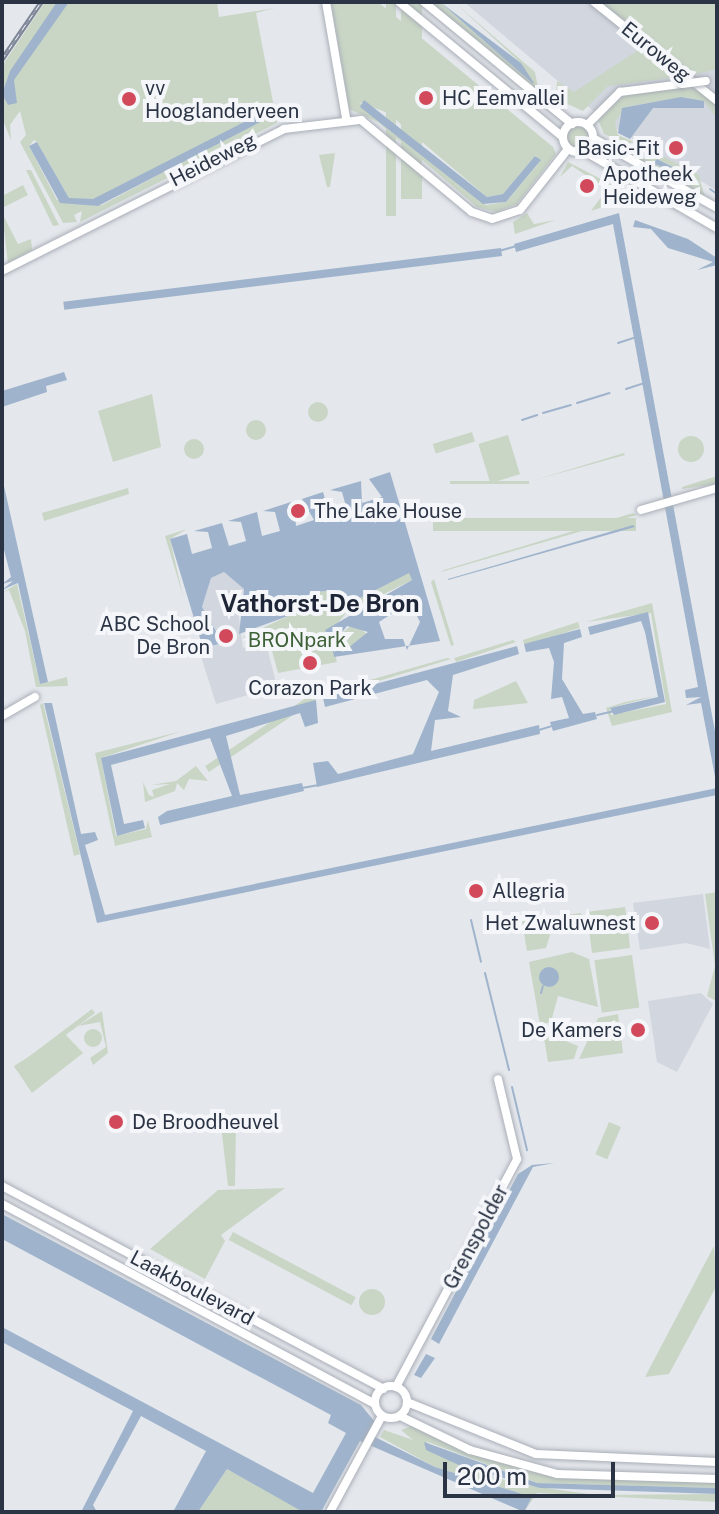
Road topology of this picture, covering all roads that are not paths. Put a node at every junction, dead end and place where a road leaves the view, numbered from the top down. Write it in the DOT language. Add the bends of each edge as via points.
graph roads {
  1 [pos="326,2"];
  2 [pos="399,2"];
  3 [pos="424,2"];
  4 [pos="594,2"];
  5 [pos="717,77"];
  6 [pos="717,101"];
  7 [pos="346,118"];
  8 [pos="572,124"];
  9 [pos="587,125"];
  10 [pos="563,137"];
  11 [pos="593,138"];
  12 [pos="568,149"];
  13 [pos="584,151"];
  14 [pos="717,208"];
  15 [pos="717,228"];
  16 [pos="2,271"];
  17 [pos="717,488"];
  18 [pos="641,510"];
  19 [pos="35,697"];
  20 [pos="2,716"];
  21 [pos="498,1079"];
  22 [pos="2,1186"];
  23 [pos="2,1204"];
  24 [pos="396,1387"];
  25 [pos="383,1389"];
  26 [pos="407,1402"];
  27 [pos="375,1404"];
  28 [pos="382,1416"];
  29 [pos="400,1416"];
  30 [pos="717,1462"];
  31 [pos="717,1479"];
  32 [pos="330,1512"];
  1 -- 7 [label="main road"];
  2 -- 10 [label="main road"];
  3 -- 8 [label="main road"];
  4 -- 6 [label="main road, Euroweg"];
  5 -- 9 [label="main road, bridge" via="620,92"];
  7 -- 12 [label="main road" via="376,128 486,218 520,210"];
  7 -- 16 [label="main road, Heideweg" via="248,140"];
  8 -- 9 [label="main road"];
  8 -- 10 [label="main road"];
  9 -- 11 [label="main road"];
  10 -- 12 [label="main road"];
  11 -- 13 [label="main road"];
  11 -- 14 [label="main road"];
  12 -- 13 [label="main road"];
  13 -- 15 [label="main road"];
  17 -- 18 [label="main road"];
  19 -- 20 [label="main road"];
  21 -- 24 [label="main road, Grenspolder" via="517,1159"];
  22 -- 25 [label="main road, Laakboulevard"];
  23 -- 27 [label="main road, Laakboulevard"];
  24 -- 25 [label="main road"];
  24 -- 26 [label="main road"];
  25 -- 27 [label="main road"];
  26 -- 29 [label="main road"];
  26 -- 30 [label="main road" via="536,1454"];
  27 -- 28 [label="main road"];
  28 -- 29 [label="main road"];
  28 -- 32 [label="main road"];
  29 -- 31 [label="main road" via="470,1450 557,1474"];
}
